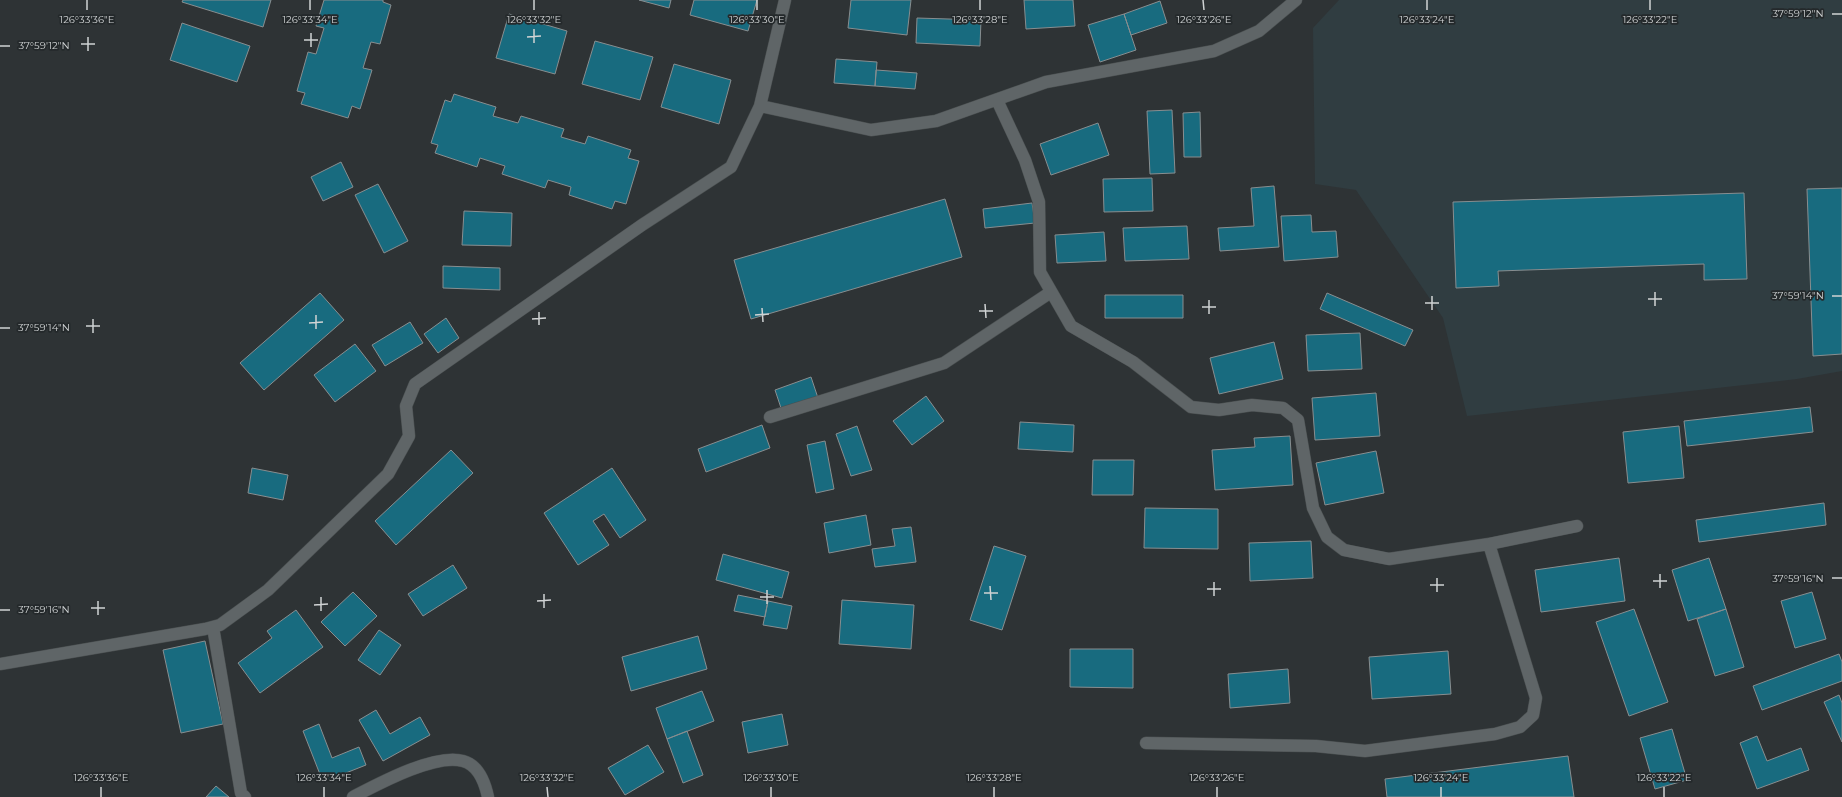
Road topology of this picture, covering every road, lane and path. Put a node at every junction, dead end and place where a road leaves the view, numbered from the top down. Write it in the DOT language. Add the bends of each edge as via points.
graph roads {
  1 [pos="784,0"];
  2 [pos="1296,0"];
  3 [pos="997,100"];
  4 [pos="760,106"];
  5 [pos="1051,292"];
  6 [pos="770,418"];
  7 [pos="1577,526"];
  8 [pos="1489,544"];
  9 [pos="212,627"];
  10 [pos="0,664"];
  11 [pos="1146,743"];
  12 [pos="245,797"];
  13 [pos="353,797"];
  14 [pos="488,797"];
  1 -- 4 [label="street"];
  2 -- 3 [label="street" via="1259,31 1214,51 1046,82"];
  3 -- 4 [label="street" via="936,121 871,130"];
  3 -- 5 [label="street" via="1026,160 1039,202 1040,272"];
  4 -- 9 [label="street" via="731,167 642,225 415,384 406,406 409,436 388,474 268,590 220,625"];
  5 -- 6 [label="street" via="944,363"];
  5 -- 8 [label="street" via="1071,326 1133,362 1191,407 1219,410 1252,405 1283,408 1298,420 1312,508 1327,537 1344,550 1389,559"];
  7 -- 8 [label="street"];
  8 -- 11 [label="street" via="1536,698 1533,715 1520,727 1495,734 1365,751 1316,746"];
  9 -- 10 [label="street"];
  9 -- 12 [label="street" via="241,793"];
  13 -- 14 [label="street" via="396,775 441,761 463,761 475,768 485,784"];
}
